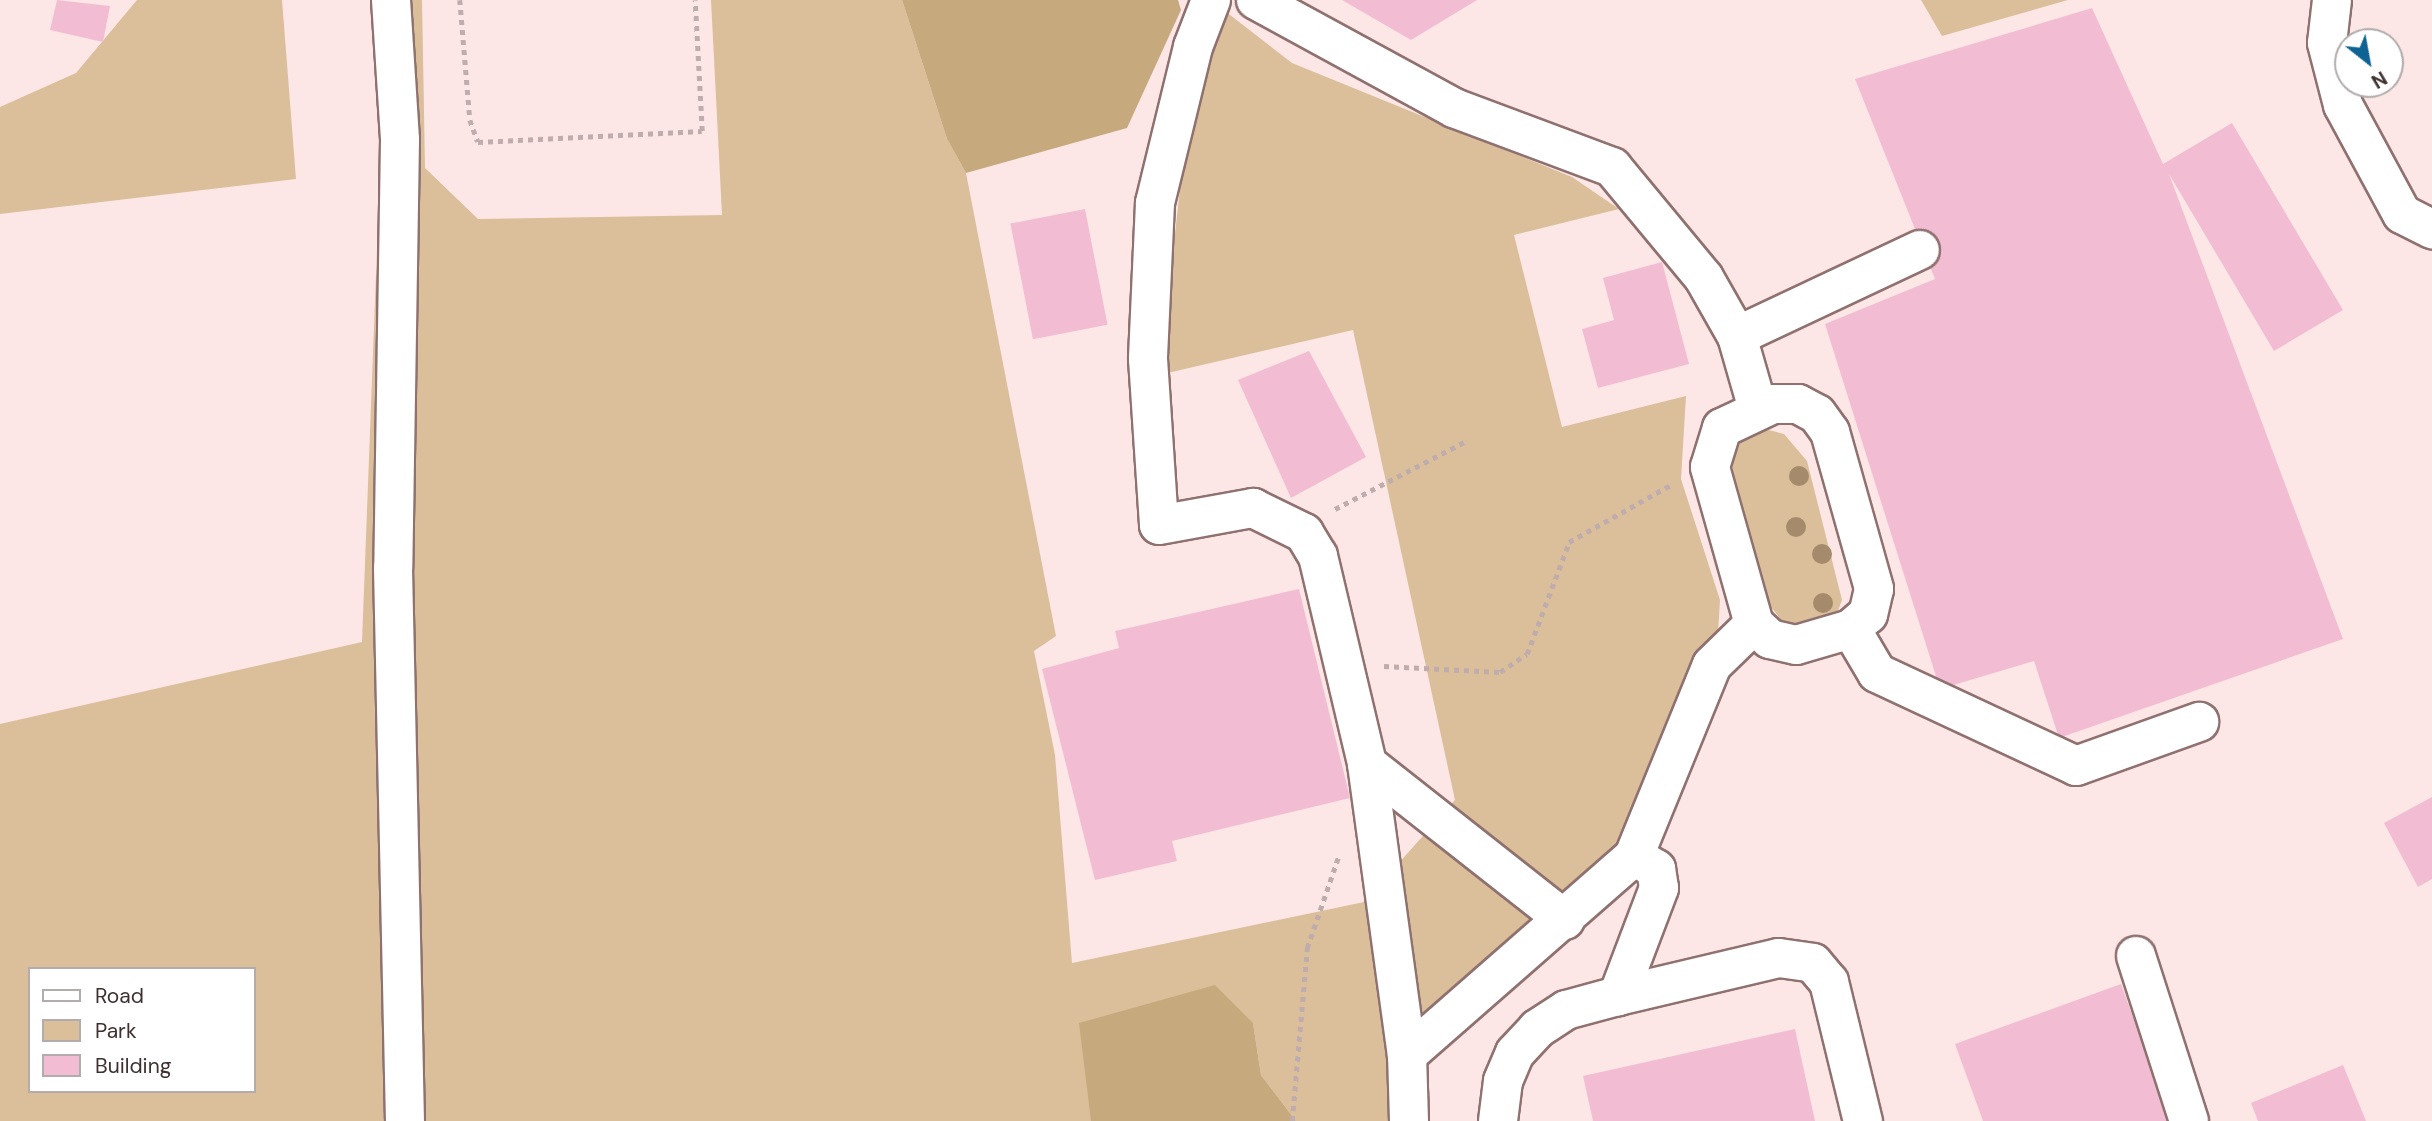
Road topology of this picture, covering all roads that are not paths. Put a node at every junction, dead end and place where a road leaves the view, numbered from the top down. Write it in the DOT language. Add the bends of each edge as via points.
graph roads {
  1 [pos="391,0"];
  2 [pos="1211,0"];
  3 [pos="1256,0"];
  4 [pos="2332,0"];
  5 [pos="2432,229"];
  6 [pos="1920,250"];
  7 [pos="1737,336"];
  8 [pos="1758,409"];
  9 [pos="1754,624"];
  10 [pos="1850,629"];
  11 [pos="2199,722"];
  12 [pos="1367,764"];
  13 [pos="1634,856"];
  14 [pos="1565,920"];
  15 [pos="2136,956"];
  16 [pos="1618,996"];
  17 [pos="1407,1055"];
  18 [pos="405,1121"];
  19 [pos="1409,1121"];
  20 [pos="1498,1121"];
  21 [pos="1863,1121"];
  22 [pos="2189,1121"];
  1 -- 18 [label="street" via="400,139 393,568"];
  2 -- 12 [label="street" via="1193,47 1155,203 1148,359 1159,525 1253,508 1304,533 1318,556"];
  3 -- 7 [label="street" via="1454,108 1612,167 1668,228"];
  4 -- 5 [label="street" via="2327,43 2343,105 2402,214"];
  6 -- 7 [label="street"];
  7 -- 8 [label="street"];
  8 -- 9 [label="street" via="1723,428 1710,467"];
  8 -- 10 [label="street" via="1798,404 1817,414 1830,432 1874,589 1868,614"];
  9 -- 10 [label="street" via="1770,639 1796,645"];
  9 -- 13 [label="street" via="1712,665"];
  10 -- 11 [label="street" via="1877,673 2076,766"];
  12 -- 14 [label="street"];
  12 -- 17 [label="street"];
  13 -- 14 [label="street"];
  13 -- 16 [label="street" via="1656,869 1659,888"];
  14 -- 17 [label="street"];
  15 -- 22 [label="street"];
  16 -- 20 [label="street" via="1566,1010 1536,1029 1515,1053 1503,1081"];
  16 -- 21 [label="street" via="1779,957 1813,963 1829,982"];
  17 -- 19 [label="street"];
}
